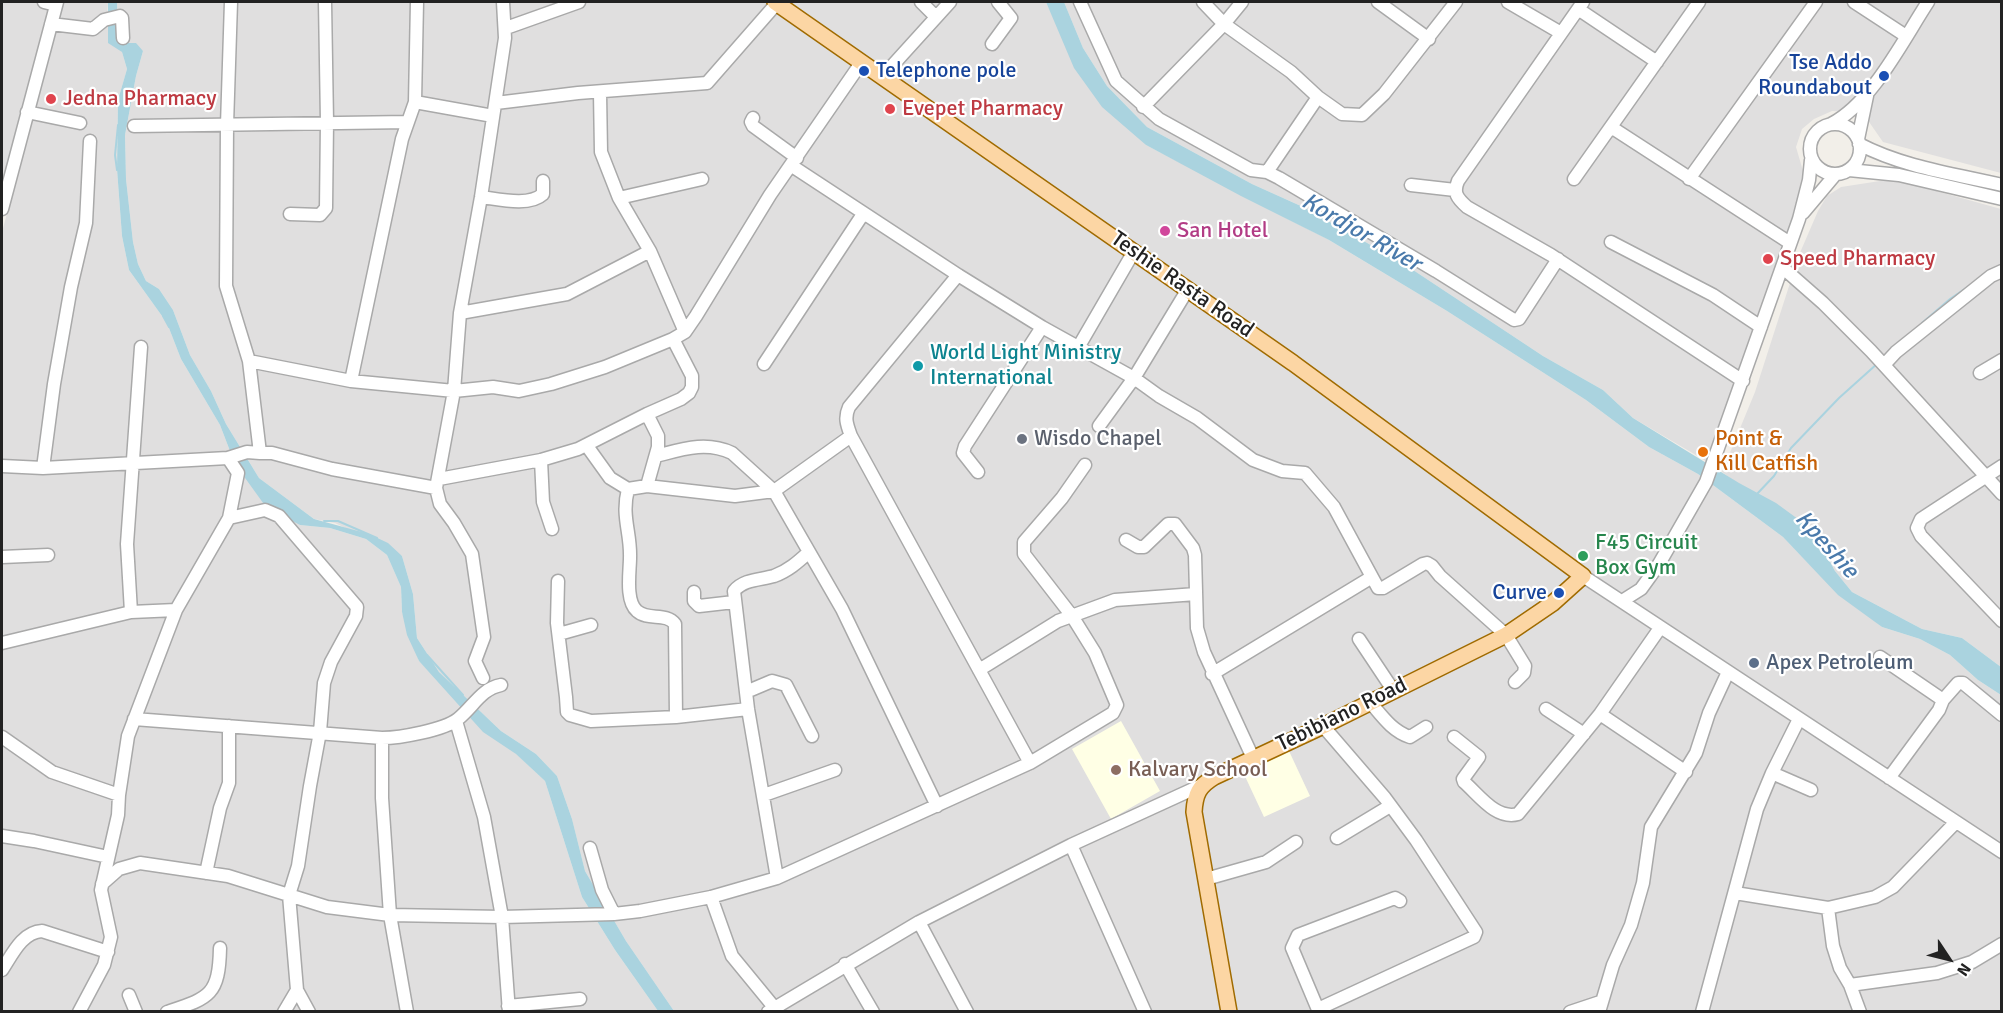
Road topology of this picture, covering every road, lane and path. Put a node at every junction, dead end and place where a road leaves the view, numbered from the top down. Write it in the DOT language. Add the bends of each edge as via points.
graph roads {
  1 [pos="231,2"];
  2 [pos="325,2"];
  3 [pos="417,2"];
  4 [pos="503,2"];
  5 [pos="579,2"];
  6 [pos="776,2"];
  7 [pos="921,2"];
  8 [pos="950,2"];
  9 [pos="998,2"];
  10 [pos="1080,2"];
  11 [pos="1203,2"];
  12 [pos="1242,2"];
  13 [pos="1378,2"];
  14 [pos="1456,2"];
  15 [pos="1508,2"];
  16 [pos="1699,2"];
  17 [pos="1816,2"];
  18 [pos="1854,2"];
  19 [pos="1928,2"];
  20 [pos="52,3"];
  21 [pos="1580,5"];
  22 [pos="936,17"];
  23 [pos="51,24"];
  24 [pos="1224,24"];
  25 [pos="506,28"];
  26 [pos="1561,33"];
  27 [pos="1906,36"];
  28 [pos="123,38"];
  29 [pos="1429,39"];
  30 [pos="992,44"];
  31 [pos="1657,62"];
  32 [pos="861,63"];
  33 [pos="882,76"];
  34 [pos="600,93"];
  35 [pos="1867,96"];
  36 [pos="1318,97"];
  37 [pos="415,102"];
  38 [pos="496,103"];
  39 [pos="1143,107"];
  40 [pos="27,112"];
  41 [pos="493,116"];
  42 [pos="753,118"];
  43 [pos="327,122"];
  44 [pos="408,122"];
  45 [pos="80,123"];
  46 [pos="1830,124"];
  47 [pos="227,125"];
  48 [pos="134,126"];
  49 [pos="1611,127"];
  50 [pos="90,141"];
  51 [pos="1858,141"];
  52 [pos="1811,160"];
  53 [pos="794,162"];
  54 [pos="1849,170"];
  55 [pos="1267,172"];
  56 [pos="1834,175"];
  57 [pos="6,179"];
  58 [pos="702,179"];
  59 [pos="1574,179"];
  60 [pos="1689,179"];
  61 [pos="543,181"];
  62 [pos="1410,185"];
  63 [pos="2001,185"];
  64 [pos="1455,190"];
  65 [pos="481,197"];
  66 [pos="619,198"];
  67 [pos="2001,199"];
  68 [pos="2,209"];
  69 [pos="290,214"];
  70 [pos="863,214"];
  71 [pos="1799,219"];
  72 [pos="1611,242"];
  73 [pos="1790,243"];
  74 [pos="650,251"];
  75 [pos="1133,253"];
  76 [pos="1558,260"];
  77 [pos="1782,267"];
  78 [pos="2001,271"];
  79 [pos="958,275"];
  80 [pos="1188,289"];
  81 [pos="460,313"];
  82 [pos="1042,327"];
  83 [pos="1761,327"];
  84 [pos="685,332"];
  85 [pos="673,339"];
  86 [pos="1079,346"];
  87 [pos="141,347"];
  88 [pos="2001,360"];
  89 [pos="249,362"];
  90 [pos="764,364"];
  91 [pos="1884,364"];
  92 [pos="1980,373"];
  93 [pos="1134,378"];
  94 [pos="351,381"];
  95 [pos="1743,381"];
  96 [pos="454,391"];
  97 [pos="647,414"];
  98 [pos="1099,426"];
  99 [pos="850,436"];
  100 [pos="587,446"];
  101 [pos="260,453"];
  102 [pos="656,456"];
  103 [pos="228,458"];
  104 [pos="541,460"];
  105 [pos="133,463"];
  106 [pos="1084,465"];
  107 [pos="2,466"];
  108 [pos="2001,466"];
  109 [pos="43,468"];
  110 [pos="978,472"];
  111 [pos="1985,476"];
  112 [pos="437,483"];
  113 [pos="647,486"];
  114 [pos="628,489"];
  115 [pos="774,491"];
  116 [pos="2001,494"];
  117 [pos="229,518"];
  118 [pos="552,529"];
  119 [pos="1126,540"];
  120 [pos="809,552"];
  121 [pos="48,555"];
  122 [pos="2,557"];
  123 [pos="1583,576"];
  124 [pos="1372,577"];
  125 [pos="558,580"];
  126 [pos="694,592"];
  127 [pos="1196,594"];
  128 [pos="1622,601"];
  129 [pos="735,602"];
  130 [pos="176,610"];
  131 [pos="131,612"];
  132 [pos="1072,616"];
  133 [pos="2001,621"];
  134 [pos="591,625"];
  135 [pos="1660,628"];
  136 [pos="559,634"];
  137 [pos="1506,635"];
  138 [pos="1359,639"];
  139 [pos="2,643"];
  140 [pos="1880,657"];
  141 [pos="978,670"];
  142 [pos="1728,672"];
  143 [pos="1212,674"];
  144 [pos="483,678"];
  145 [pos="1515,682"];
  146 [pos="501,685"];
  147 [pos="1393,690"];
  148 [pos="746,692"];
  149 [pos="1943,700"];
  150 [pos="1370,702"];
  151 [pos="748,709"];
  152 [pos="1546,709"];
  153 [pos="2000,713"];
  154 [pos="1600,714"];
  155 [pos="676,717"];
  156 [pos="134,719"];
  157 [pos="1799,719"];
  158 [pos="456,721"];
  159 [pos="229,726"];
  160 [pos="1323,726"];
  161 [pos="1426,727"];
  162 [pos="320,732"];
  163 [pos="1584,734"];
  164 [pos="812,736"];
  165 [pos="2,737"];
  166 [pos="1454,737"];
  167 [pos="382,738"];
  168 [pos="1253,758"];
  169 [pos="1030,763"];
  170 [pos="836,770"];
  171 [pos="1686,772"];
  172 [pos="1772,773"];
  173 [pos="1888,778"];
  174 [pos="1202,785"];
  175 [pos="1811,790"];
  176 [pos="118,795"];
  177 [pos="764,795"];
  178 [pos="937,806"];
  179 [pos="1390,806"];
  180 [pos="1955,823"];
  181 [pos="2,836"];
  182 [pos="1337,837"];
  183 [pos="1296,842"];
  184 [pos="1071,844"];
  185 [pos="590,848"];
  186 [pos="2001,852"];
  187 [pos="108,857"];
  188 [pos="206,873"];
  189 [pos="777,878"];
  190 [pos="1206,879"];
  191 [pos="102,884"];
  192 [pos="1735,893"];
  193 [pos="289,895"];
  194 [pos="711,897"];
  195 [pos="1400,901"];
  196 [pos="1828,908"];
  197 [pos="611,914"];
  198 [pos="390,915"];
  199 [pos="502,917"];
  200 [pos="919,922"];
  201 [pos="2001,944"];
  202 [pos="220,948"];
  203 [pos="108,952"];
  204 [pos="845,964"];
  205 [pos="2,970"];
  206 [pos="1850,985"];
  207 [pos="297,990"];
  208 [pos="129,994"];
  209 [pos="580,999"];
  210 [pos="1600,1007"];
  211 [pos="508,1009"];
  212 [pos="774,1010"];
  213 [pos="1318,1010"];
  214 [pos="79,1011"];
  215 [pos="136,1011"];
  216 [pos="167,1011"];
  217 [pos="284,1011"];
  218 [pos="309,1011"];
  219 [pos="407,1011"];
  220 [pos="873,1011"];
  221 [pos="967,1011"];
  222 [pos="1145,1011"];
  223 [pos="1229,1011"];
  224 [pos="1570,1011"];
  225 [pos="1701,1011"];
  226 [pos="1860,1011"];
  1 -- 47 [label="street"];
  2 -- 43 [label="street"];
  3 -- 37 [label="street"];
  4 -- 25 [label="street"];
  5 -- 25 [label="street"];
  6 -- 32 [label="main road, Teshie Rasta Road"];
  6 -- 34 [label="street" via="707,83"];
  7 -- 22 [label="street"];
  8 -- 22 [label="street"];
  9 -- 30 [label="street" via="1011,18"];
  10 -- 39 [label="street" via="1116,81"];
  11 -- 24 [label="street"];
  12 -- 24 [label="street"];
  13 -- 29 [label="street"];
  14 -- 29 [label="street"];
  15 -- 26 [label="street"];
  16 -- 31 [label="street"];
  17 -- 60 [label="street"];
  18 -- 27 [label="street"];
  19 -- 27 [label="street"];
  20 -- 23 [label="street"];
  21 -- 26 [label="street"];
  21 -- 31 [label="street"];
  22 -- 33 [label="street"];
  23 -- 28 [label="street" via="93,29 117,16 122,18"];
  23 -- 40 [label="street"];
  24 -- 36 [label="street" via="1291,72"];
  24 -- 39 [label="street"];
  25 -- 38 [label="street"];
  26 -- 64 [label="street"];
  27 -- 35 [label="street"];
  29 -- 36 [label="street" via="1362,115 1342,114"];
  31 -- 49 [label="street"];
  32 -- 33 [label="main road, Teshie Rasta Road"];
  32 -- 53 [label="street"];
  33 -- 75 [label="main road, Teshie Rasta Road"];
  34 -- 38 [label="street"];
  34 -- 66 [label="street" via="601,152"];
  35 -- 46 [label="street" via="1843,118"];
  35 -- 51 [label="street"];
  36 -- 55 [label="street"];
  37 -- 41 [label="street"];
  37 -- 44 [label="street"];
  38 -- 41 [label="street"];
  39 -- 55 [label="street" via="1251,170"];
  40 -- 45 [label="street"];
  40 -- 57 [label="street"];
  41 -- 65 [label="street"];
  42 -- 53 [label="street" via="753,126"];
  43 -- 44 [label="street"];
  43 -- 47 [label="street"];
  43 -- 69 [label="street" via="325,211 320,215"];
  44 -- 94 [label="street"];
  46 -- 51 [label="street" via="1846,127"];
  46 -- 52 [label="street" via="1810,142"];
  47 -- 48 [label="street"];
  47 -- 89 [label="street" via="226,286"];
  49 -- 59 [label="street"];
  49 -- 60 [label="street"];
  50 -- 109 [label="street" via="86,223 71,287"];
  51 -- 54 [label="street" via="1860,154"];
  51 -- 63 [label="street" via="1877,153 1903,161"];
  52 -- 56 [label="street" via="1817,168"];
  52 -- 71 [label="street"];
  53 -- 70 [label="street"];
  53 -- 84 [label="street"];
  54 -- 56 [label="street"];
  54 -- 67 [label="street" via="1899,175"];
  55 -- 76 [label="street" via="1514,321"];
  56 -- 71 [label="street"];
  57 -- 68 [label="street"];
  58 -- 66 [label="street"];
  60 -- 73 [label="street"];
  61 -- 65 [label="street" via="543,194 529,201"];
  62 -- 64 [label="street"];
  64 -- 76 [label="street" via="1467,207"];
  65 -- 81 [label="street"];
  66 -- 74 [label="street"];
  70 -- 79 [label="street"];
  70 -- 90 [label="street"];
  71 -- 73 [label="street"];
  72 -- 83 [label="street" via="1713,295"];
  73 -- 77 [label="street"];
  74 -- 81 [label="street" via="567,294"];
  74 -- 84 [label="street"];
  75 -- 80 [label="main road, Teshie Rasta Road"];
  75 -- 86 [label="street"];
  76 -- 95 [label="street"];
  77 -- 83 [label="street"];
  77 -- 91 [label="street"];
  78 -- 91 [label="street"];
  79 -- 82 [label="street"];
  79 -- 99 [label="street" via="849,407 846,423"];
  80 -- 93 [label="street"];
  80 -- 123 [label="main road, Teshie Rasta Road"];
  81 -- 96 [label="street"];
  82 -- 86 [label="street"];
  82 -- 110 [label="street" via="965,446 965,458"];
  83 -- 95 [label="street"];
  84 -- 85 [label="street"];
  85 -- 96 [label="street" via="551,384 519,391 493,387"];
  85 -- 97 [label="street" via="692,376 692,387 681,399"];
  86 -- 93 [label="street"];
  87 -- 105 [label="street"];
  88 -- 92 [label="street"];
  89 -- 94 [label="street"];
  89 -- 101 [label="street"];
  91 -- 111 [label="street"];
  93 -- 98 [label="street"];
  93 -- 124 [label="street" via="1253,460 1282,471 1305,472 1334,507"];
  94 -- 96 [label="street"];
  95 -- 128 [label="street" via="1706,482 1648,580"];
  96 -- 112 [label="street"];
  97 -- 100 [label="street"];
  97 -- 102 [label="street" via="658,436"];
  99 -- 115 [label="street"];
  99 -- 141 [label="street"];
  100 -- 104 [label="street"];
  100 -- 114 [label="street" via="610,478"];
  101 -- 103 [label="street"];
  101 -- 112 [label="street" via="332,469"];
  102 -- 113 [label="street"];
  102 -- 115 [label="street" via="697,446 725,450"];
  103 -- 105 [label="street"];
  103 -- 117 [label="street" via="238,473"];
  104 -- 112 [label="street"];
  104 -- 118 [label="street" via="543,502"];
  105 -- 109 [label="street"];
  105 -- 131 [label="street" via="127,544"];
  106 -- 132 [label="street" via="1023,547 1024,554"];
  107 -- 109 [label="street"];
  108 -- 111 [label="street"];
  111 -- 116 [label="street"];
  111 -- 133 [label="street" via="1921,519 1917,528"];
  112 -- 144 [label="street" via="440,504 472,554 484,637 475,661"];
  113 -- 114 [label="street"];
  113 -- 115 [label="street" via="735,496"];
  114 -- 155 [label="street" via="624,518 632,605 640,614 669,618 675,624"];
  115 -- 120 [label="street"];
  117 -- 130 [label="street"];
  117 -- 162 [label="street" via="265,510 279,516 357,607 327,673"];
  119 -- 127 [label="street" via="1144,546 1168,524 1175,524 1193,548"];
  120 -- 129 [label="street" via="774,576 738,586 734,591"];
  120 -- 178 [label="street" via="842,609"];
  121 -- 122 [label="street"];
  123 -- 128 [label="street"];
  123 -- 137 [label="main road, Tebibiano Road" via="1553,603"];
  124 -- 137 [label="street" via="1378,588 1383,588 1427,563"];
  124 -- 143 [label="street"];
  125 -- 136 [label="street"];
  126 -- 129 [label="street" via="695,604 699,606"];
  127 -- 132 [label="street" via="1115,600"];
  127 -- 143 [label="street" via="1197,628"];
  128 -- 135 [label="street"];
  129 -- 148 [label="street"];
  130 -- 131 [label="street"];
  130 -- 156 [label="street"];
  131 -- 139 [label="street"];
  132 -- 141 [label="street"];
  132 -- 169 [label="street" via="1095,653 1117,705 1113,713"];
  134 -- 136 [label="street"];
  135 -- 142 [label="street"];
  135 -- 154 [label="street"];
  136 -- 155 [label="street" via="566,708 570,715 591,721"];
  137 -- 145 [label="street" via="1525,666"];
  137 -- 147 [label="main road, Tebibiano Road"];
  138 -- 147 [label="street"];
  140 -- 149 [label="street"];
  141 -- 169 [label="street"];
  142 -- 157 [label="street"];
  142 -- 171 [label="street"];
  143 -- 168 [label="street"];
  146 -- 158 [label="street" via="490,687"];
  147 -- 150 [label="main road, Tebibiano Road"];
  148 -- 151 [label="street"];
  148 -- 164 [label="street" via="772,681 786,684"];
  149 -- 153 [label="street" via="1958,682 1963,683"];
  149 -- 173 [label="street"];
  150 -- 160 [label="main road, Tebibiano Road"];
  150 -- 161 [label="street" via="1400,734 1410,737"];
  151 -- 155 [label="street"];
  151 -- 177 [label="street"];
  152 -- 163 [label="street"];
  154 -- 163 [label="street"];
  154 -- 171 [label="street"];
  156 -- 159 [label="street"];
  156 -- 176 [label="street"];
  157 -- 172 [label="street"];
  157 -- 173 [label="street"];
  158 -- 167 [label="street" via="401,737"];
  158 -- 199 [label="street" via="484,817"];
  159 -- 162 [label="street"];
  159 -- 188 [label="street" via="229,783"];
  160 -- 168 [label="main road, Tebibiano Road"];
  160 -- 179 [label="street"];
  162 -- 167 [label="street"];
  162 -- 193 [label="street" via="298,866"];
  163 -- 166 [label="street" via="1518,814 1510,816 1500,814 1464,782 1479,757"];
  165 -- 176 [label="street" via="52,772"];
  167 -- 198 [label="street"];
  168 -- 174 [label="main road, Tebibiano Road"];
  169 -- 178 [label="street"];
  170 -- 177 [label="street"];
  171 -- 210 [label="street" via="1651,827 1643,883 1631,926"];
  172 -- 175 [label="street"];
  172 -- 192 [label="street" via="1757,809"];
  173 -- 180 [label="street"];
  174 -- 184 [label="street"];
  174 -- 190 [label="main road" via="1194,812"];
  176 -- 187 [label="street" via="118,815"];
  177 -- 189 [label="street"];
  178 -- 189 [label="street"];
  179 -- 182 [label="street"];
  179 -- 213 [label="street" via="1476,932 1474,937"];
  180 -- 186 [label="street"];
  180 -- 196 [label="street" via="1893,887 1875,897"];
  181 -- 187 [label="street"];
  183 -- 190 [label="street" via="1266,862"];
  184 -- 200 [label="street"];
  184 -- 222 [label="street"];
  185 -- 197 [label="street"];
  187 -- 191 [label="street"];
  188 -- 191 [label="street" via="140,863 119,869"];
  188 -- 193 [label="street"];
  189 -- 194 [label="street"];
  190 -- 223 [label="main road"];
  191 -- 203 [label="street" via="102,902 111,937"];
  192 -- 196 [label="street"];
  192 -- 225 [label="street"];
  193 -- 198 [label="street" via="338,909"];
  193 -- 207 [label="street"];
  194 -- 197 [label="street"];
  194 -- 212 [label="street" via="732,956"];
  195 -- 213 [label="street" via="1395,898 1298,935 1292,948"];
  196 -- 206 [label="street" via="1833,946"];
  197 -- 199 [label="street"];
  198 -- 199 [label="street"];
  198 -- 219 [label="street"];
  199 -- 211 [label="street"];
  200 -- 204 [label="street"];
  200 -- 221 [label="street"];
  201 -- 206 [label="street" via="1972,962 1937,973"];
  202 -- 216 [label="street" via="215,985 209,994"];
  203 -- 205 [label="street" via="34,931"];
  203 -- 214 [label="street"];
  204 -- 212 [label="street"];
  204 -- 220 [label="street"];
  206 -- 226 [label="street"];
  207 -- 217 [label="street"];
  207 -- 218 [label="street"];
  208 -- 215 [label="street"];
  209 -- 211 [label="street"];
  210 -- 224 [label="street"];
}
